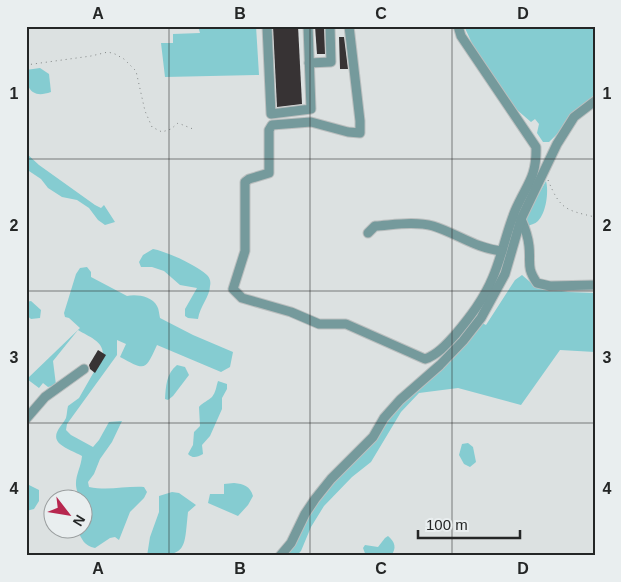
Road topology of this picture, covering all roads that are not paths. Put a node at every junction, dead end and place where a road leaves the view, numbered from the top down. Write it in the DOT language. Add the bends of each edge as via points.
graph roads {
  1 [pos="267,26"];
  2 [pos="308,26"];
  3 [pos="330,26"];
  4 [pos="349,26"];
  5 [pos="458,26"];
  6 [pos="309,63"];
  7 [pos="595,101"];
  8 [pos="521,219"];
  9 [pos="368,233"];
  10 [pos="502,251"];
  11 [pos="595,285"];
  12 [pos="84,369"];
  13 [pos="26,419"];
  14 [pos="280,556"];
  1 -- 6 [label="lane" via="271,114 310,108"];
  2 -- 6 [label="lane"];
  3 -- 6 [label="lane" via="331,62"];
  4 -- 10 [label="lane" via="360,134 311,122 272,125 269,130 269,174 245,182 245,251 233,289 242,298 292,312 319,324 346,324 425,359 434,356 472,316"];
  5 -- 10 [label="lane" via="461,36 536,147 537,162 530,184 515,211"];
  7 -- 8 [label="lane" via="574,117 557,144"];
  8 -- 11 [label="lane" via="529,241 530,272 537,284"];
  8 -- 14 [label="lane" via="505,274 481,318 463,341 400,400 384,418 374,437 331,479 305,514 291,544"];
  9 -- 10 [label="lane" via="375,226 432,226 491,250"];
  12 -- 13 [label="lane" via="45,398"];
}
